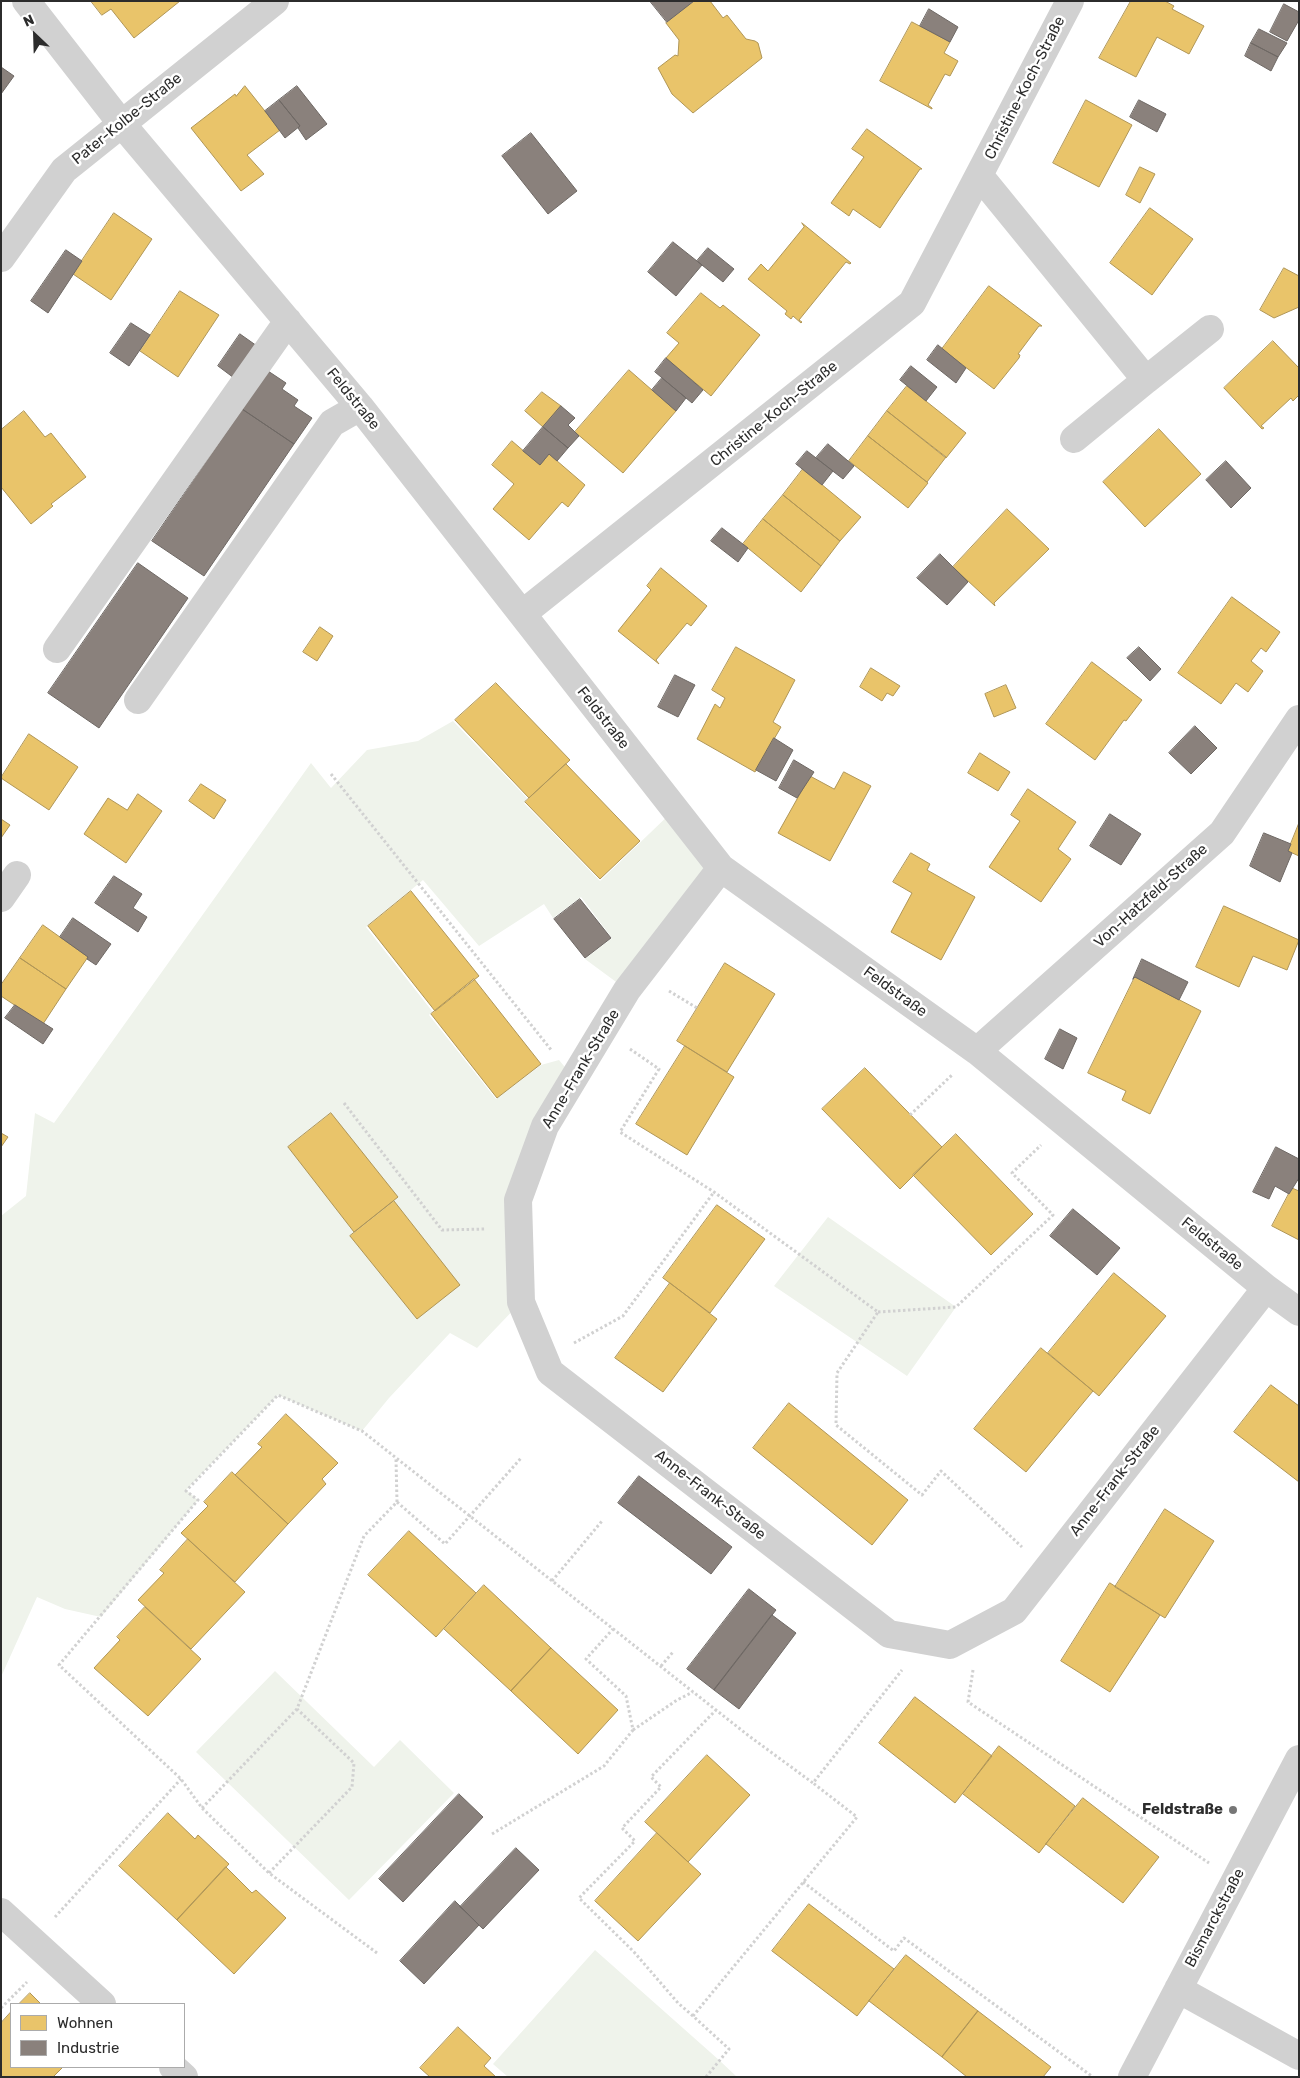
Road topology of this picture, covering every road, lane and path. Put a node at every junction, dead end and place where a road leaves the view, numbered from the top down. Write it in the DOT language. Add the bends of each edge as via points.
graph roads {
  1 [pos="26,1"];
  2 [pos="275,1"];
  3 [pos="1070,1"];
  4 [pos="121,123"];
  5 [pos="980,175"];
  6 [pos="1,258"];
  7 [pos="288,321"];
  8 [pos="1210,329"];
  9 [pos="1146,380"];
  10 [pos="360,407"];
  11 [pos="1074,439"];
  12 [pos="522,614"];
  13 [pos="57,649"];
  14 [pos="138,700"];
  15 [pos="1299,719"];
  16 [pos="330,774"];
  17 [pos="722,868"];
  18 [pos="17,875"];
  19 [pos="1,898"];
  20 [pos="603,1031"];
  21 [pos="977,1051"];
  22 [pos="574,1078"];
  23 [pos="344,1103"];
  24 [pos="910,1115"];
  25 [pos="1012,1172"];
  26 [pos="714,1192"];
  27 [pos="519,1227"];
  28 [pos="1266,1288"];
  29 [pos="878,1312"];
  30 [pos="1299,1312"];
  31 [pos="545,1360"];
  32 [pos="522,1457"];
  33 [pos="396,1458"];
  34 [pos="397,1502"];
  35 [pos="470,1516"];
  36 [pos="602,1521"];
  37 [pos="1046,1569"];
  38 [pos="552,1581"];
  39 [pos="613,1629"];
  40 [pos="978,1630"];
  41 [pos="925,1640"];
  42 [pos="672,1652"];
  43 [pos="661,1666"];
  44 [pos="693,1692"];
  45 [pos="297,1709"];
  46 [pos="716,1710"];
  47 [pos="633,1730"];
  48 [pos="1299,1760"];
  49 [pos="181,1779"];
  50 [pos="813,1783"];
  51 [pos="202,1808"];
  52 [pos="492,1834"];
  53 [pos="269,1874"];
  54 [pos="1235,1880"];
  55 [pos="803,1882"];
  56 [pos="1,1912"];
  57 [pos="32,1942"];
  58 [pos="377,1953"];
  59 [pos="1178,1989"];
  60 [pos="101,2003"];
  61 [pos="693,2016"];
  62 [pos="1299,2056"];
  63 [pos="174,2068"];
  64 [pos="184,2077"];
  65 [pos="706,2077"];
  66 [pos="1092,2077"];
  67 [pos="1132,2077"];
  1 -- 4 [label="street, Feldstraße"];
  2 -- 4 [label="street, Pater-Kolbe-Straße"];
  3 -- 5 [label="street, Christine-Koch-Straße"];
  4 -- 6 [label="street, Pater-Kolbe-Straße" via="64,170"];
  4 -- 7 [label="street, Feldstraße"];
  5 -- 9 [label="street, Christine-Koch-Straße"];
  5 -- 12 [label="street, Christine-Koch-Straße" via="912,303"];
  7 -- 10 [label="street, Feldstraße"];
  7 -- 13 [label="street"];
  8 -- 9 [label="street"];
  9 -- 11 [label="street"];
  10 -- 12 [label="street, Feldstraße"];
  10 -- 14 [label="street" via="332,423"];
  12 -- 17 [label="street, Feldstraße"];
  15 -- 21 [label="street, Von-Hatzfeld-Straße" via="1222,833"];
  16 -- 22 [label="path"];
  17 -- 20 [label="street, Anne-Frank-Straße" via="628,990"];
  17 -- 21 [label="street, Feldstraße"];
  18 -- 19 [label="street"];
  20 -- 22 [label="street, Anne-Frank-Straße"];
  20 -- 26 [label="path" via="659,1068 620,1132"];
  21 -- 24 [label="path"];
  21 -- 28 [label="street, Feldstraße"];
  22 -- 27 [label="street, Anne-Frank-Straße" via="545,1126 518,1200"];
  23 -- 27 [label="path" via="442,1230"];
  25 -- 29 [label="path" via="1053,1215 956,1307"];
  26 -- 29 [label="path"];
  26 -- 31 [label="path" via="623,1316"];
  27 -- 31 [label="street, Anne-Frank-Straße" via="521,1302"];
  28 -- 30 [label="street, Feldstraße"];
  28 -- 37 [label="street, Anne-Frank-Straße"];
  29 -- 37 [label="path" via="837,1373 836,1425 922,1495 941,1471"];
  31 -- 41 [label="street, Anne-Frank-Straße" via="550,1372 890,1634"];
  32 -- 35 [label="path"];
  33 -- 34 [label="path"];
  33 -- 35 [label="path"];
  33 -- 49 [label="path" via="362,1432 278,1395 186,1491 198,1500 59,1665"];
  34 -- 35 [label="path" via="445,1544"];
  34 -- 45 [label="path" via="364,1536"];
  35 -- 38 [label="path"];
  36 -- 38 [label="path"];
  37 -- 40 [label="street, Anne-Frank-Straße" via="1014,1611"];
  38 -- 39 [label="path"];
  39 -- 43 [label="path"];
  39 -- 47 [label="path" via="586,1660 626,1696"];
  40 -- 41 [label="street, Anne-Frank-Straße" via="950,1645"];
  40 -- 54 [label="path" via="968,1702"];
  41 -- 50 [label="path"];
  42 -- 43 [label="path"];
  43 -- 44 [label="path"];
  44 -- 46 [label="path"];
  44 -- 47 [label="path"];
  45 -- 51 [label="path"];
  45 -- 53 [label="path" via="354,1763 352,1786"];
  46 -- 50 [label="path"];
  46 -- 61 [label="path" via="651,1777 661,1787 622,1828 635,1841 579,1898"];
  47 -- 52 [label="path" via="604,1766"];
  48 -- 54 [label="street, Bismarckstraße"];
  49 -- 51 [label="path"];
  49 -- 57 [label="path"];
  50 -- 55 [label="path" via="857,1817"];
  51 -- 53 [label="path"];
  53 -- 58 [label="path"];
  54 -- 59 [label="street, Bismarckstraße"];
  55 -- 61 [label="path"];
  55 -- 66 [label="path" via="894,1951 904,1938"];
  56 -- 57 [label="street"];
  57 -- 60 [label="street"];
  59 -- 62 [label="street"];
  59 -- 67 [label="street, Bismarckstraße"];
  61 -- 65 [label="path" via="729,2049"];
  63 -- 64 [label="street"];
}
